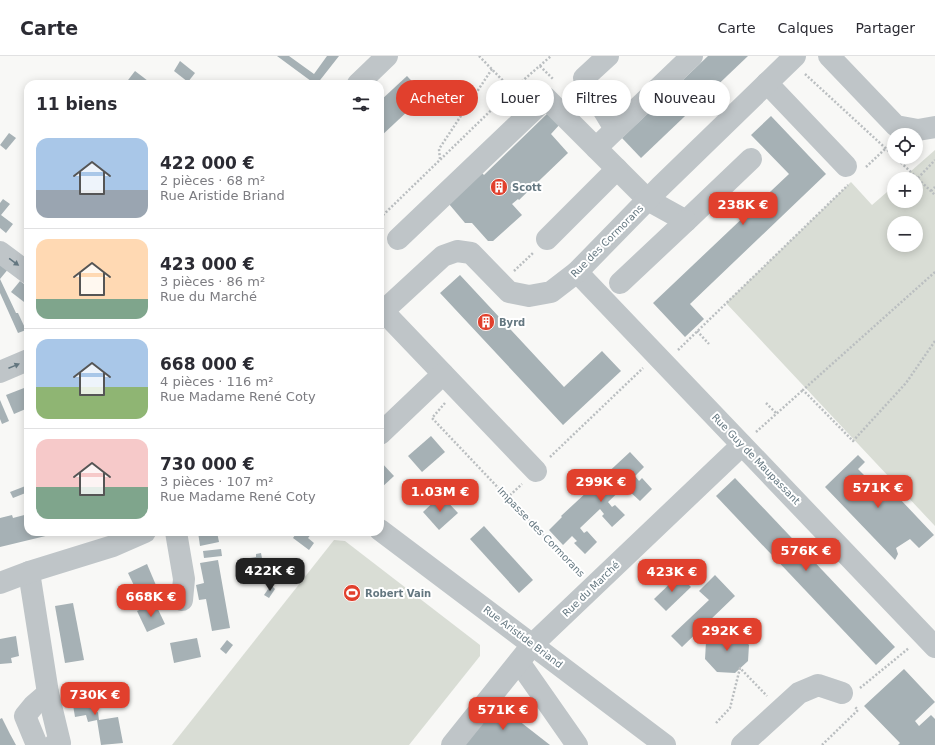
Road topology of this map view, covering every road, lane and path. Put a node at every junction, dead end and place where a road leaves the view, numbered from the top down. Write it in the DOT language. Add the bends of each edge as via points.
graph roads {
  1 [pos="387,56"];
  2 [pos="478,56"];
  3 [pos="551,56"];
  4 [pos="608,56"];
  5 [pos="692,56"];
  6 [pos="829,56"];
  7 [pos="793,58"];
  8 [pos="492,69"];
  9 [pos="362,80"];
  10 [pos="502,80"];
  11 [pos="523,80"];
  12 [pos="767,83"];
  13 [pos="486,115"];
  14 [pos="935,127"];
  15 [pos="615,129"];
  16 [pos="596,148"];
  17 [pos="886,148"];
  18 [pos="751,159"];
  19 [pos="440,160"];
  20 [pos="935,160"];
  21 [pos="903,164"];
  22 [pos="617,169"];
  23 [pos="912,172"];
  24 [pos="923,173"];
  25 [pos="852,174"];
  26 [pos="923,183"];
  27 [pos="935,187"];
  28 [pos="930,191"];
  29 [pos="935,195"];
  30 [pos="648,200"];
  31 [pos="384,214"];
  32 [pos="686,221"];
  33 [pos="398,239"];
  34 [pos="547,239"];
  35 [pos="0,252"];
  36 [pos="24,270"];
  37 [pos="577,272"];
  38 [pos="935,272"];
  39 [pos="620,283"];
  40 [pos="501,284"];
  41 [pos="384,310"];
  42 [pos="384,316"];
  43 [pos="697,331"];
  44 [pos="935,341"];
  45 [pos="709,344"];
  46 [pos="660,359"];
  47 [pos="24,362"];
  48 [pos="0,372"];
  49 [pos="442,374"];
  50 [pos="457,390"];
  51 [pos="803,390"];
  52 [pos="766,403"];
  53 [pos="777,414"];
  54 [pos="384,430"];
  55 [pos="742,445"];
  56 [pos="536,471"];
  57 [pos="508,498"];
  58 [pos="384,533"];
  59 [pos="136,536"];
  60 [pos="177,536"];
  61 [pos="28,572"];
  62 [pos="0,583"];
  63 [pos="594,586"];
  64 [pos="182,600"];
  65 [pos="930,641"];
  66 [pos="532,644"];
  67 [pos="519,662"];
  68 [pos="48,693"];
  69 [pos="852,696"];
  70 [pos="781,710"];
  71 [pos="716,723"];
  72 [pos="37,745"];
  73 [pos="54,745"];
  74 [pos="452,745"];
  75 [pos="577,745"];
  76 [pos="665,745"];
  77 [pos="742,745"];
  78 [pos="822,745"];
  1 -- 9 [label="street"];
  2 -- 8 [label="path"];
  3 -- 11 [label="path"];
  4 -- 15 [label="street" via="584,78"];
  5 -- 15 [label="street"];
  6 -- 14 [label="street" via="896,126 918,130"];
  7 -- 12 [label="street, Rue des Cormorans"];
  7 -- 17 [label="path"];
  8 -- 10 [label="path"];
  8 -- 19 [label="path" via="439,149"];
  12 -- 25 [label="street"];
  12 -- 30 [label="street, Rue des Cormorans"];
  13 -- 19 [label="path"];
  15 -- 16 [label="street"];
  16 -- 22 [label="street"];
  16 -- 33 [label="street" via="546,98"];
  17 -- 25 [label="path"];
  18 -- 32 [label="street"];
  19 -- 31 [label="path"];
  20 -- 24 [label="path"];
  21 -- 23 [label="path"];
  22 -- 30 [label="street"];
  22 -- 34 [label="street"];
  25 -- 43 [label="path"];
  26 -- 28 [label="path"];
  27 -- 28 [label="path"];
  28 -- 29 [label="path"];
  30 -- 32 [label="street"];
  30 -- 37 [label="street, Rue des Cormorans"];
  32 -- 39 [label="street"];
  34 -- 40 [label="path"];
  35 -- 36 [label="street, one-way"];
  37 -- 40 [label="street, Rue des Cormorans" via="551,292 529,296 509,292"];
  37 -- 46 [label="street, Rue Guy de Maupassant"];
  38 -- 51 [label="path"];
  40 -- 41 [label="street, Rue des Cormorans" via="471,253 457,251 442,256"];
  42 -- 49 [label="street"];
  43 -- 45 [label="path"];
  43 -- 46 [label="path"];
  44 -- 51 [label="path" via="906,383 853,441"];
  46 -- 55 [label="street, Rue Guy de Maupassant"];
  46 -- 56 [label="path"];
  48 -- 47 [label="street, one-way"];
  49 -- 50 [label="street"];
  49 -- 54 [label="street"];
  50 -- 56 [label="street"];
  50 -- 57 [label="path, Impasse des Cormorans" via="432,418"];
  51 -- 53 [label="path"];
  52 -- 53 [label="path"];
  53 -- 55 [label="path"];
  55 -- 63 [label="street, Rue du Marché"];
  55 -- 65 [label="street, Rue Guy de Maupassant"];
  56 -- 57 [label="path"];
  57 -- 63 [label="path, Impasse des Cormorans"];
  58 -- 66 [label="street, Rue Aristide Briand"];
  59 -- 61 [label="street" via="113,546"];
  60 -- 64 [label="street" via="184,580"];
  61 -- 62 [label="street"];
  61 -- 68 [label="street"];
  63 -- 66 [label="street, Rue du Marché"];
  65 -- 69 [label="path"];
  66 -- 67 [label="street, Rue du Marché"];
  66 -- 76 [label="street, Rue Aristide Briand"];
  67 -- 74 [label="street, Rue du Marché"];
  67 -- 75 [label="street"];
  68 -- 72 [label="street" via="25,716"];
  68 -- 73 [label="street" via="60,743"];
  69 -- 70 [label="street" via="818,685 799,693"];
  69 -- 78 [label="path" via="858,710"];
  70 -- 71 [label="path" via="740,668 730,708"];
  70 -- 77 [label="street"];
}
